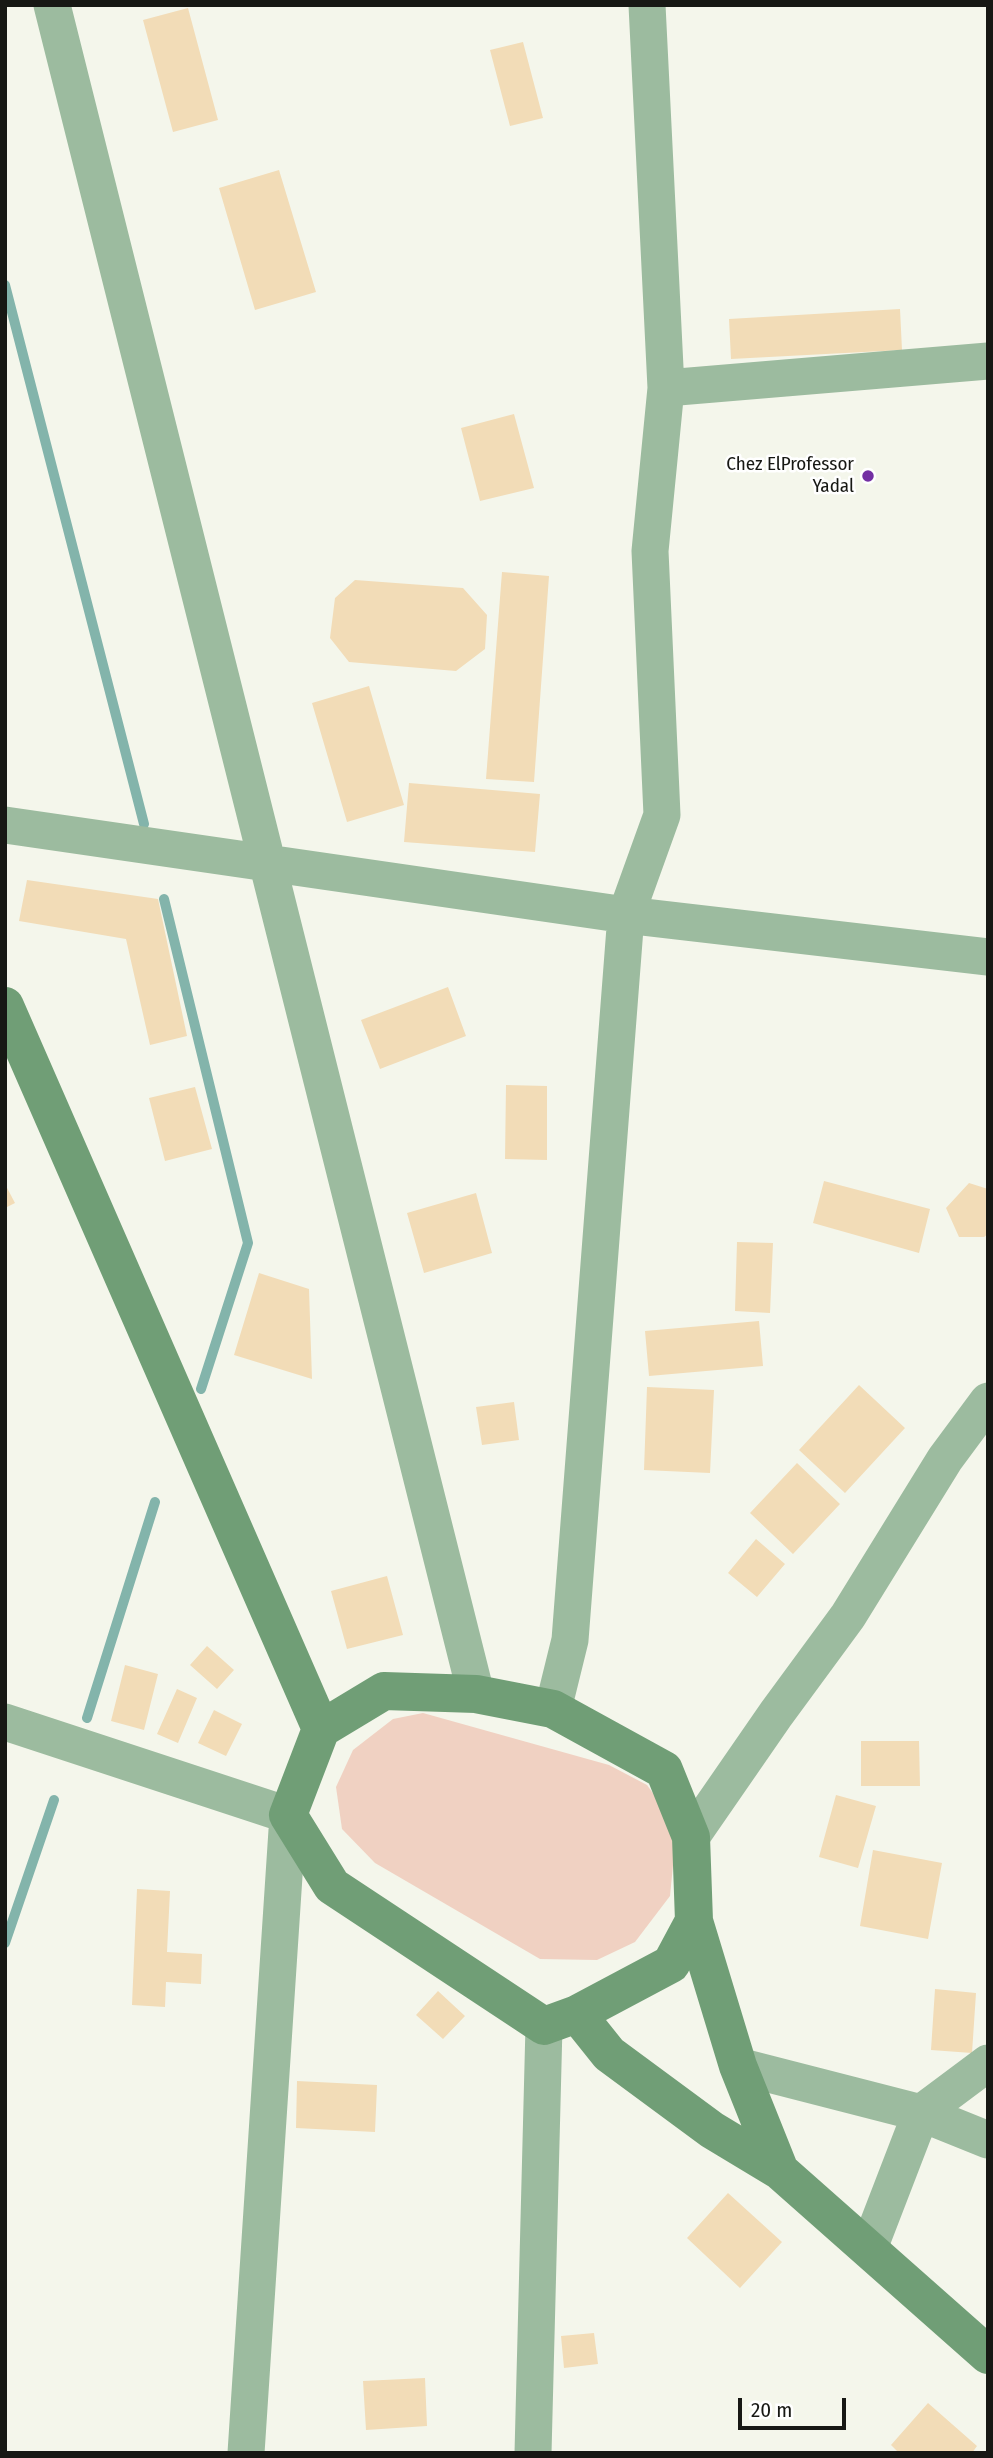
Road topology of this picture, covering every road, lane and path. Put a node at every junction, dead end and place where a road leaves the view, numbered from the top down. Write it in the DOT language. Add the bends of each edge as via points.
graph roads {
  1 [pos="52,5"];
  2 [pos="647,5"];
  3 [pos="988,361"];
  4 [pos="666,388"];
  5 [pos="5,825"];
  6 [pos="268,862"];
  7 [pos="626,915"];
  8 [pos="988,957"];
  9 [pos="5,1006"];
  10 [pos="988,1401"];
  11 [pos="476,1694"];
  12 [pos="553,1709"];
  13 [pos="5,1722"];
  14 [pos="321,1729"];
  15 [pos="288,1815"];
  16 [pos="691,1838"];
  17 [pos="694,1922"];
  18 [pos="560,2020"];
  19 [pos="988,2063"];
  20 [pos="738,2066"];
  21 [pos="921,2113"];
  22 [pos="988,2140"];
  23 [pos="780,2171"];
  24 [pos="869,2248"];
  25 [pos="988,2355"];
  26 [pos="246,2453"];
  27 [pos="533,2453"];
  1 -- 6 [label="street"];
  2 -- 4 [label="street"];
  3 -- 4 [label="street"];
  4 -- 7 [label="street" via="650,551 663,815"];
  5 -- 6 [label="street"];
  6 -- 7 [label="street"];
  6 -- 11 [label="street"];
  7 -- 8 [label="street"];
  7 -- 12 [label="street" via="570,1640"];
  9 -- 14 [label="street"];
  10 -- 16 [label="street" via="945,1459 848,1616"];
  11 -- 12 [label="street"];
  11 -- 14 [label="street" via="384,1691"];
  12 -- 16 [label="street" via="664,1770"];
  13 -- 15 [label="street"];
  14 -- 15 [label="street"];
  15 -- 18 [label="street" via="332,1886"];
  15 -- 26 [label="street"];
  16 -- 17 [label="street"];
  17 -- 18 [label="street" via="671,1965"];
  17 -- 20 [label="street"];
  18 -- 23 [label="street" via="712,2130"];
  18 -- 27 [label="street"];
  19 -- 21 [label="street"];
  20 -- 21 [label="street"];
  20 -- 23 [label="street"];
  21 -- 22 [label="street"];
  21 -- 24 [label="street"];
  23 -- 24 [label="street"];
  24 -- 25 [label="street"];
}
